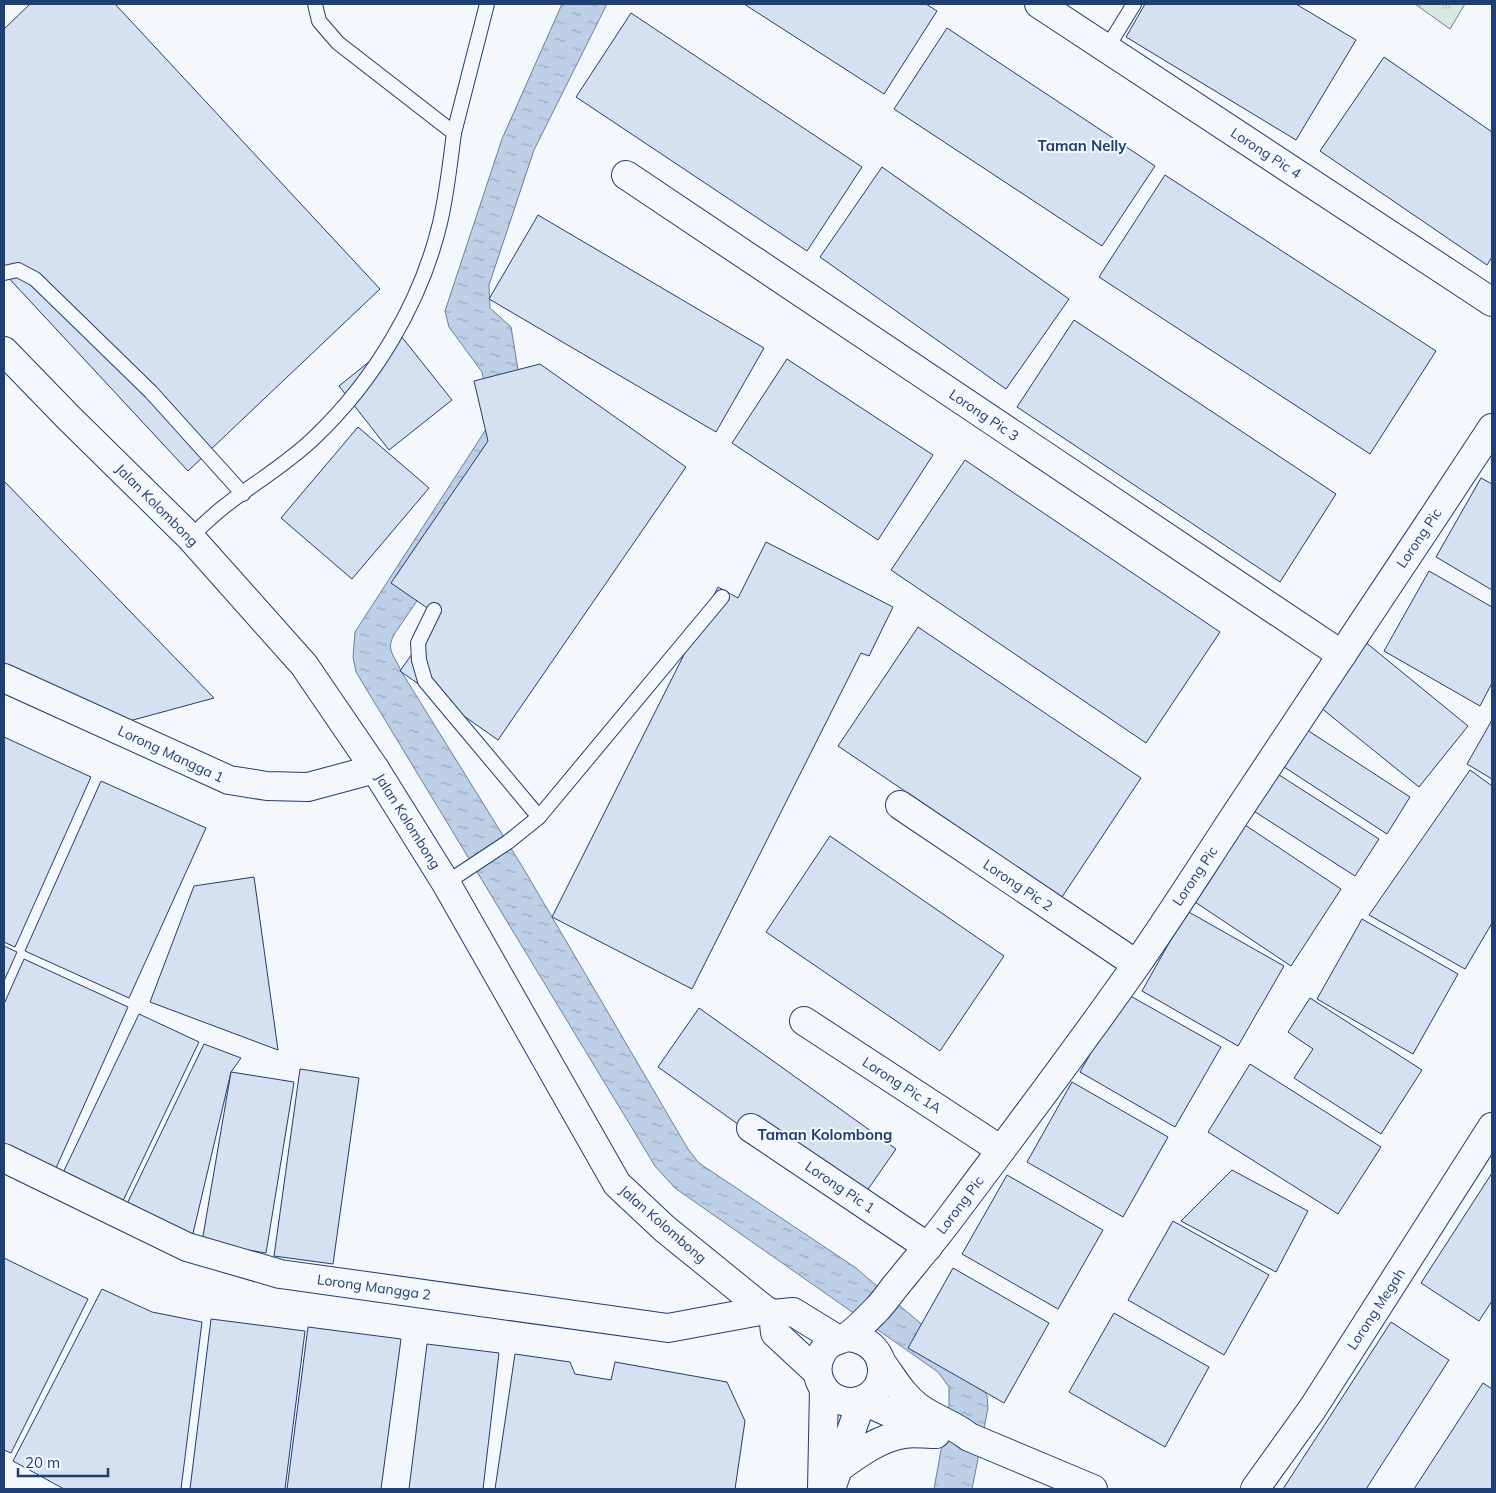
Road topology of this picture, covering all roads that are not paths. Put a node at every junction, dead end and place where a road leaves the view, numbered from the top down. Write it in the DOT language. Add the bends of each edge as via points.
graph roads {
  1 [pos="315,4"];
  2 [pos="487,4"];
  3 [pos="1039,4"];
  4 [pos="1134,4"];
  5 [pos="1107,48"];
  6 [pos="454,133"];
  7 [pos="626,176"];
  8 [pos="4,273"];
  9 [pos="1492,302"];
  10 [pos="4,351"];
  11 [pos="1492,428"];
  12 [pos="242,494"];
  13 [pos="190,537"];
  14 [pos="722,598"];
  15 [pos="434,610"];
  16 [pos="1342,655"];
  17 [pos="4,678"];
  18 [pos="375,768"];
  19 [pos="900,805"];
  20 [pos="539,817"];
  21 [pos="446,882"];
  22 [pos="1136,964"];
  23 [pos="804,1021"];
  24 [pos="1492,1126"];
  25 [pos="751,1128"];
  26 [pos="1001,1150"];
  27 [pos="4,1158"];
  28 [pos="928,1247"];
  29 [pos="878,1308"];
  30 [pos="769,1312"];
  31 [pos="842,1338"];
  32 [pos="879,1356"];
  33 [pos="821,1380"];
  34 [pos="862,1400"];
  35 [pos="938,1427"];
  36 [pos="836,1478"];
  37 [pos="822,1489"];
  38 [pos="1093,1489"];
  39 [pos="1255,1489"];
  1 -- 6 [label="lane" via="319,21 338,43"];
  2 -- 6 [label="lane"];
  3 -- 5 [label="street, Lorong Pic 4"];
  4 -- 5 [label="lane"];
  5 -- 9 [label="street, Lorong Pic 4"];
  6 -- 12 [label="lane" via="450,177 428,267 388,346 359,390 314,438"];
  7 -- 16 [label="street, Lorong Pic 3"];
  8 -- 12 [label="lane" via="18,270 35,279 151,392"];
  10 -- 13 [label="street, Jalan Kolombong"];
  11 -- 16 [label="street, Lorong Pic"];
  12 -- 13 [label="lane"];
  13 -- 18 [label="street, Jalan Kolombong" via="304,665"];
  14 -- 20 [label="lane"];
  15 -- 20 [label="lane" via="418,643 425,681"];
  16 -- 22 [label="street, Lorong Pic"];
  17 -- 18 [label="street, Lorong Mangga 1" via="228,780 267,786 308,787"];
  18 -- 21 [label="street, Jalan Kolombong"];
  19 -- 22 [label="street, Lorong Pic 2"];
  20 -- 21 [label="lane" via="508,842"];
  21 -- 30 [label="street, Jalan Kolombong" via="617,1184 665,1229"];
  22 -- 26 [label="street, Lorong Pic"];
  23 -- 26 [label="street, Lorong Pic 1A"];
  24 -- 39 [label="street, Lorong Megah" via="1313,1408"];
  25 -- 28 [label="street, Lorong Pic 1"];
  26 -- 28 [label="street, Lorong Pic"];
  27 -- 30 [label="street, Lorong Mangga 2" via="187,1247 280,1274 668,1328"];
  28 -- 29 [label="street, Lorong Pic"];
  29 -- 31 [label="street, Lorong Pic"];
  29 -- 32 [label="street"];
  30 -- 31 [label="street" via="793,1312"];
  30 -- 33 [label="street" via="774,1332"];
  31 -- 32 [label="street" via="868,1342"];
  31 -- 33 [label="street" via="825,1348 819,1357"];
  32 -- 34 [label="street" via="881,1380"];
  32 -- 35 [label="street" via="904,1395"];
  33 -- 34 [label="street" via="832,1396 852,1402"];
  33 -- 37 [label="street"];
  34 -- 35 [label="street"];
  34 -- 36 [label="street"];
  35 -- 36 [label="street" via="879,1442 858,1453"];
  35 -- 38 [label="street" via="952,1440 981,1442"];
}
